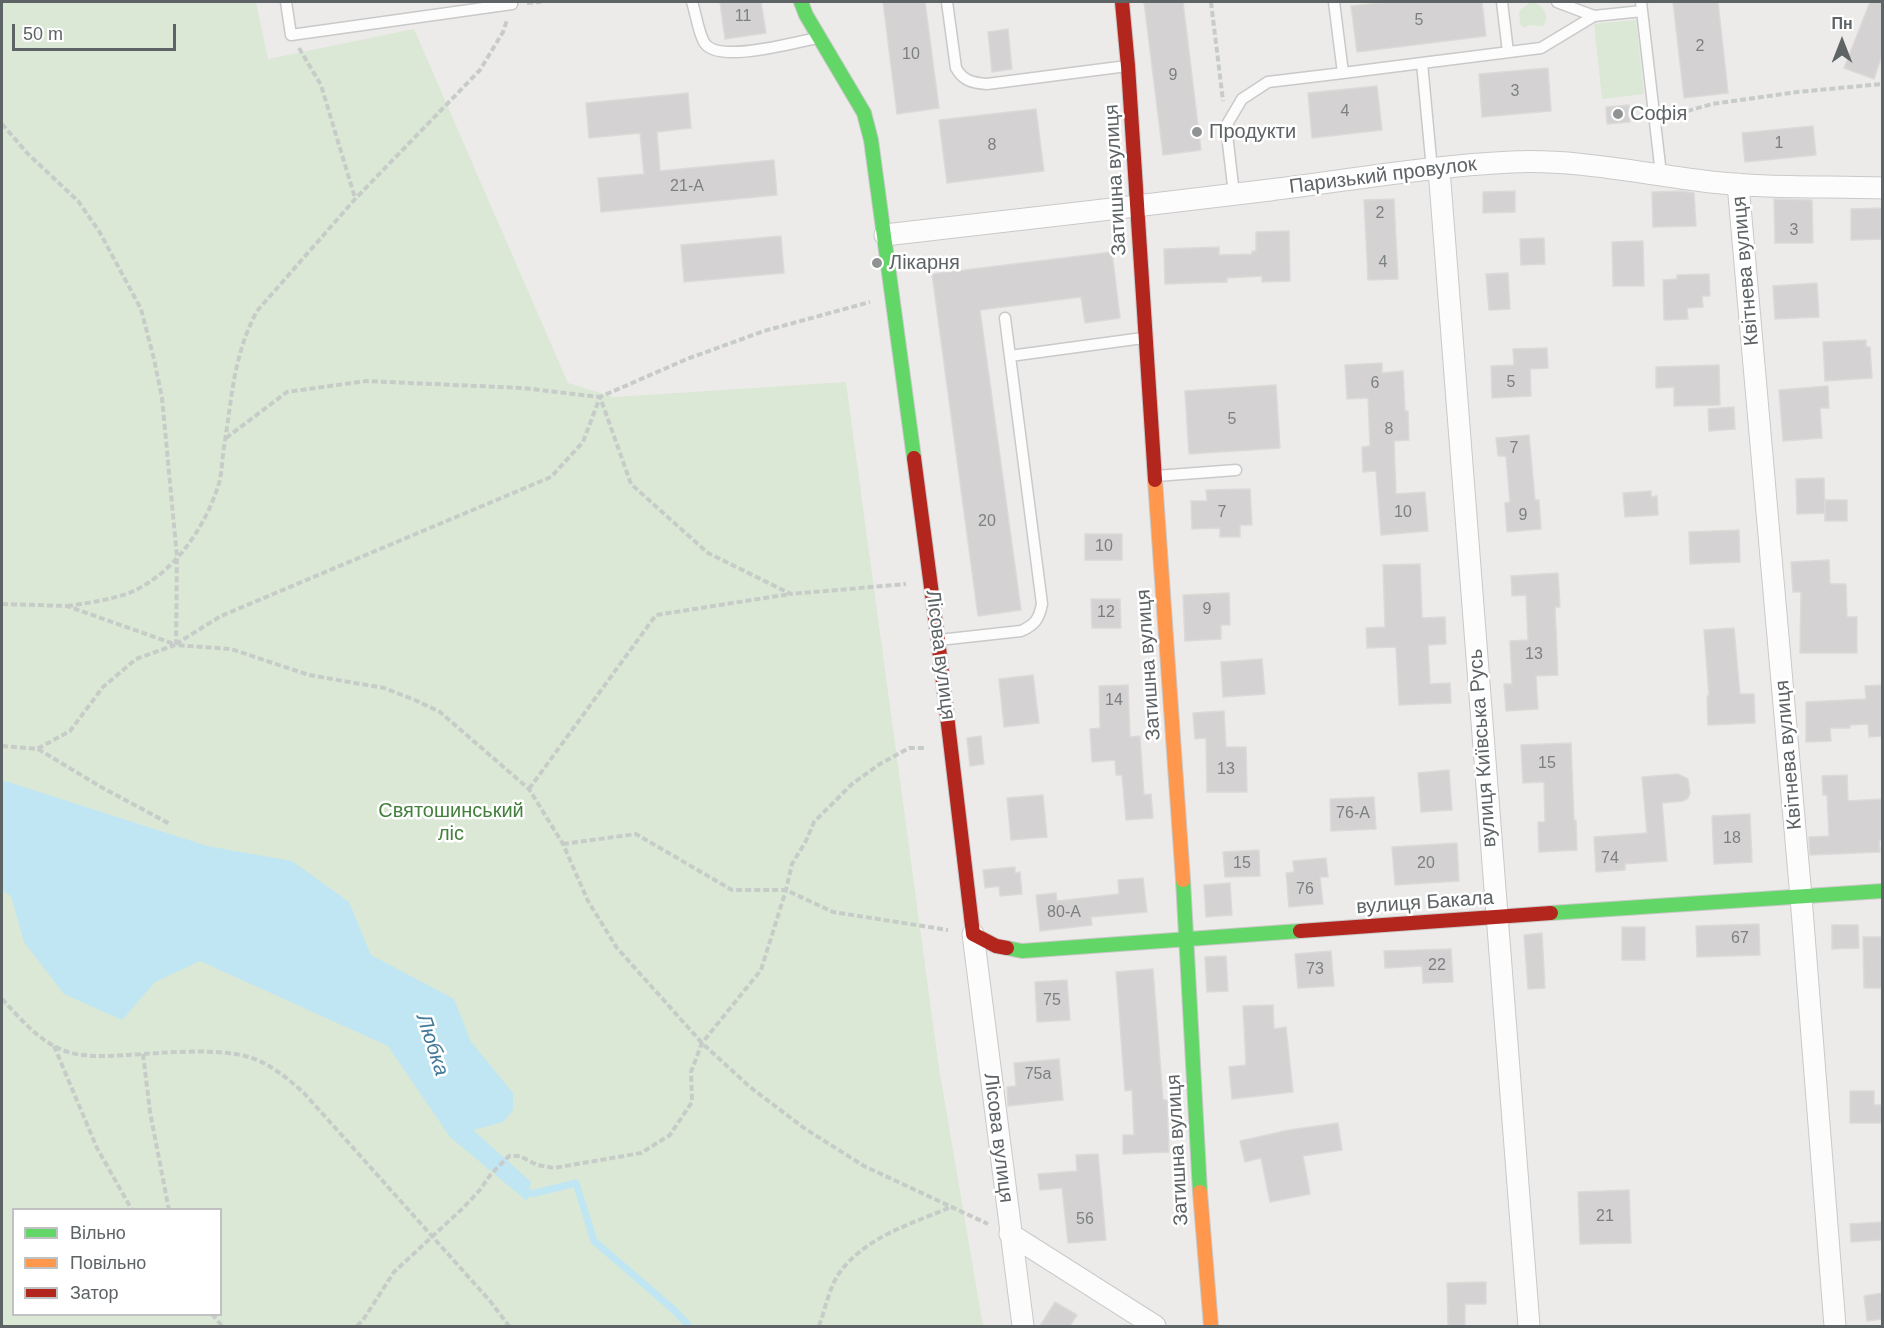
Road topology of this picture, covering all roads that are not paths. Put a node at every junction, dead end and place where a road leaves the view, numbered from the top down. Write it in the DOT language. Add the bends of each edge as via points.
graph roads {
  1 [pos="286,2"];
  2 [pos="692,2"];
  3 [pos="801,2"];
  4 [pos="947,2"];
  5 [pos="1122,2"];
  6 [pos="1334,2"];
  7 [pos="1502,2"];
  8 [pos="1557,2"];
  9 [pos="512,3"];
  10 [pos="1642,6"];
  11 [pos="1594,16"];
  12 [pos="820,37"];
  13 [pos="1508,52"];
  14 [pos="1422,63"];
  15 [pos="1128,66"];
  16 [pos="1343,73"];
  17 [pos="1436,169"];
  18 [pos="1661,174"];
  19 [pos="1738,184"];
  20 [pos="1882,188"];
  21 [pos="1234,194"];
  22 [pos="1136,207"];
  23 [pos="885,235"];
  24 [pos="1005,318"];
  25 [pos="1146,338"];
  26 [pos="1010,356"];
  27 [pos="1236,470"];
  28 [pos="1155,476"];
  29 [pos="939,640"];
  30 [pos="1882,891"];
  31 [pos="1801,897"];
  32 [pos="1496,917"];
  33 [pos="973,934"];
  34 [pos="1187,940"];
  35 [pos="1010,1234"];
  36 [pos="1023,1326"];
  37 [pos="1155,1326"];
  38 [pos="1211,1326"];
  39 [pos="1529,1326"];
  40 [pos="1835,1326"];
  1 -- 9 [label="lane" via="291,34"];
  2 -- 12 [label="lane" via="705,44 714,51 743,52"];
  3 -- 12 [label="street, Лісова вулиця"];
  4 -- 15 [label="lane" via="956,68 960,76 972,82 987,84"];
  5 -- 15 [label="street, Затишна вулиця"];
  6 -- 16 [label="lane"];
  7 -- 13 [label="lane"];
  8 -- 11 [label="lane"];
  10 -- 11 [label="lane"];
  10 -- 18 [label="lane"];
  11 -- 13 [label="lane" via="1541,48"];
  12 -- 23 [label="street, Лісова вулиця" via="864,113"];
  13 -- 14 [label="lane"];
  14 -- 16 [label="lane"];
  14 -- 17 [label="lane"];
  15 -- 22 [label="street, Затишна вулиця"];
  16 -- 21 [label="lane" via="1268,82 1242,99 1226,126"];
  17 -- 18 [label="street, Паризький провулок" via="1563,162"];
  17 -- 21 [label="street, Паризький провулок"];
  17 -- 32 [label="street, вулиця Київська Русь"];
  18 -- 19 [label="street, Паризький провулок"];
  19 -- 20 [label="street, Паризький провулок"];
  19 -- 31 [label="street, Квітнева вулиця"];
  21 -- 22 [label="street, Паризький провулок"];
  22 -- 23 [label="street, Паризький провулок"];
  22 -- 25 [label="street, Затишна вулиця"];
  23 -- 29 [label="street, Лісова вулиця"];
  24 -- 26 [label="lane"];
  25 -- 26 [label="lane"];
  25 -- 28 [label="street, Затишна вулиця"];
  26 -- 29 [label="lane" via="1042,604 1040,617 1021,631"];
  27 -- 28 [label="lane"];
  28 -- 34 [label="street, Затишна вулиця"];
  29 -- 33 [label="street, Лісова вулиця"];
  30 -- 31 [label="street, вулиця Бакала"];
  31 -- 32 [label="street, вулиця Бакала"];
  31 -- 40 [label="street, Квітнева вулиця"];
  32 -- 34 [label="street, вулиця Бакала"];
  32 -- 39 [label="street, вулиця Київська Русь"];
  33 -- 34 [label="street, вулиця Бакала" via="996,946 1022,951"];
  33 -- 35 [label="street, Лісова вулиця"];
  34 -- 38 [label="street, Затишна вулиця"];
  35 -- 36 [label="street, Лісова вулиця"];
  35 -- 37 [label="street"];
}
